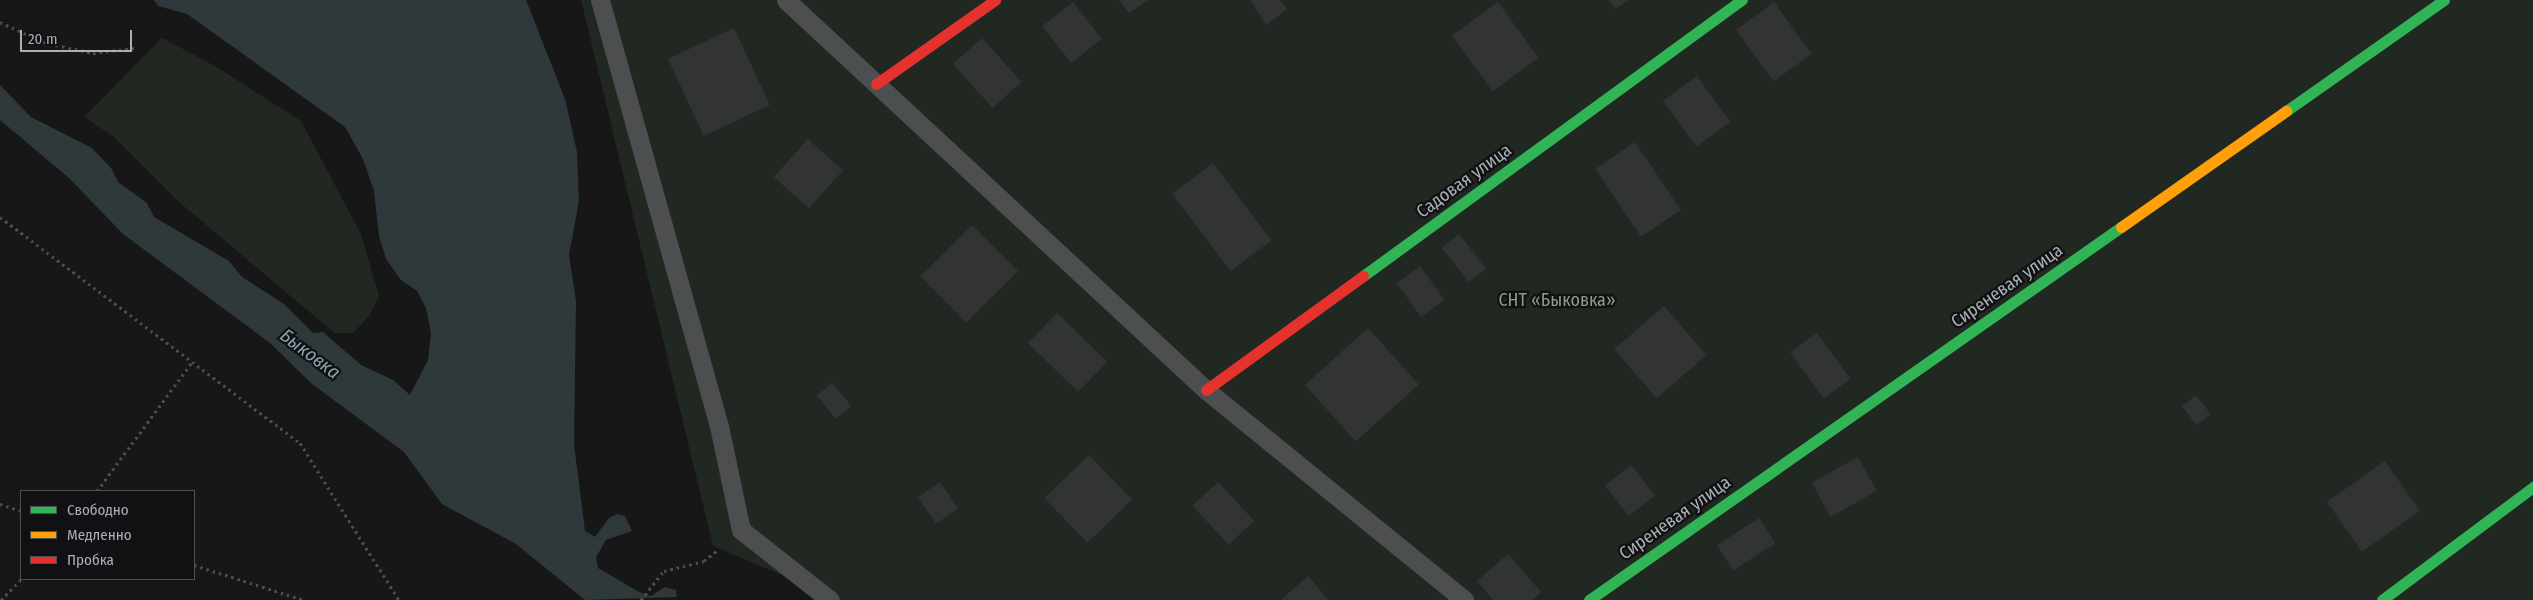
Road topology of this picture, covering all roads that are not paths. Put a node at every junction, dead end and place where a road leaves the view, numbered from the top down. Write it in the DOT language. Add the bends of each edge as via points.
graph roads {
  1 [pos="600,0"];
  2 [pos="786,0"];
  3 [pos="995,0"];
  4 [pos="1742,0"];
  5 [pos="2444,0"];
  6 [pos="876,84"];
  7 [pos="1206,390"];
  8 [pos="2533,487"];
  9 [pos="830,600"];
  10 [pos="1464,600"];
  11 [pos="1589,600"];
  12 [pos="2382,600"];
  1 -- 9 [label="lane" via="719,426 741,530"];
  2 -- 6 [label="lane"];
  3 -- 6 [label="street"];
  4 -- 7 [label="street, Садовая улица"];
  5 -- 11 [label="street, Сиреневая улица"];
  6 -- 7 [label="lane"];
  7 -- 10 [label="lane"];
  8 -- 12 [label="street"];
}
